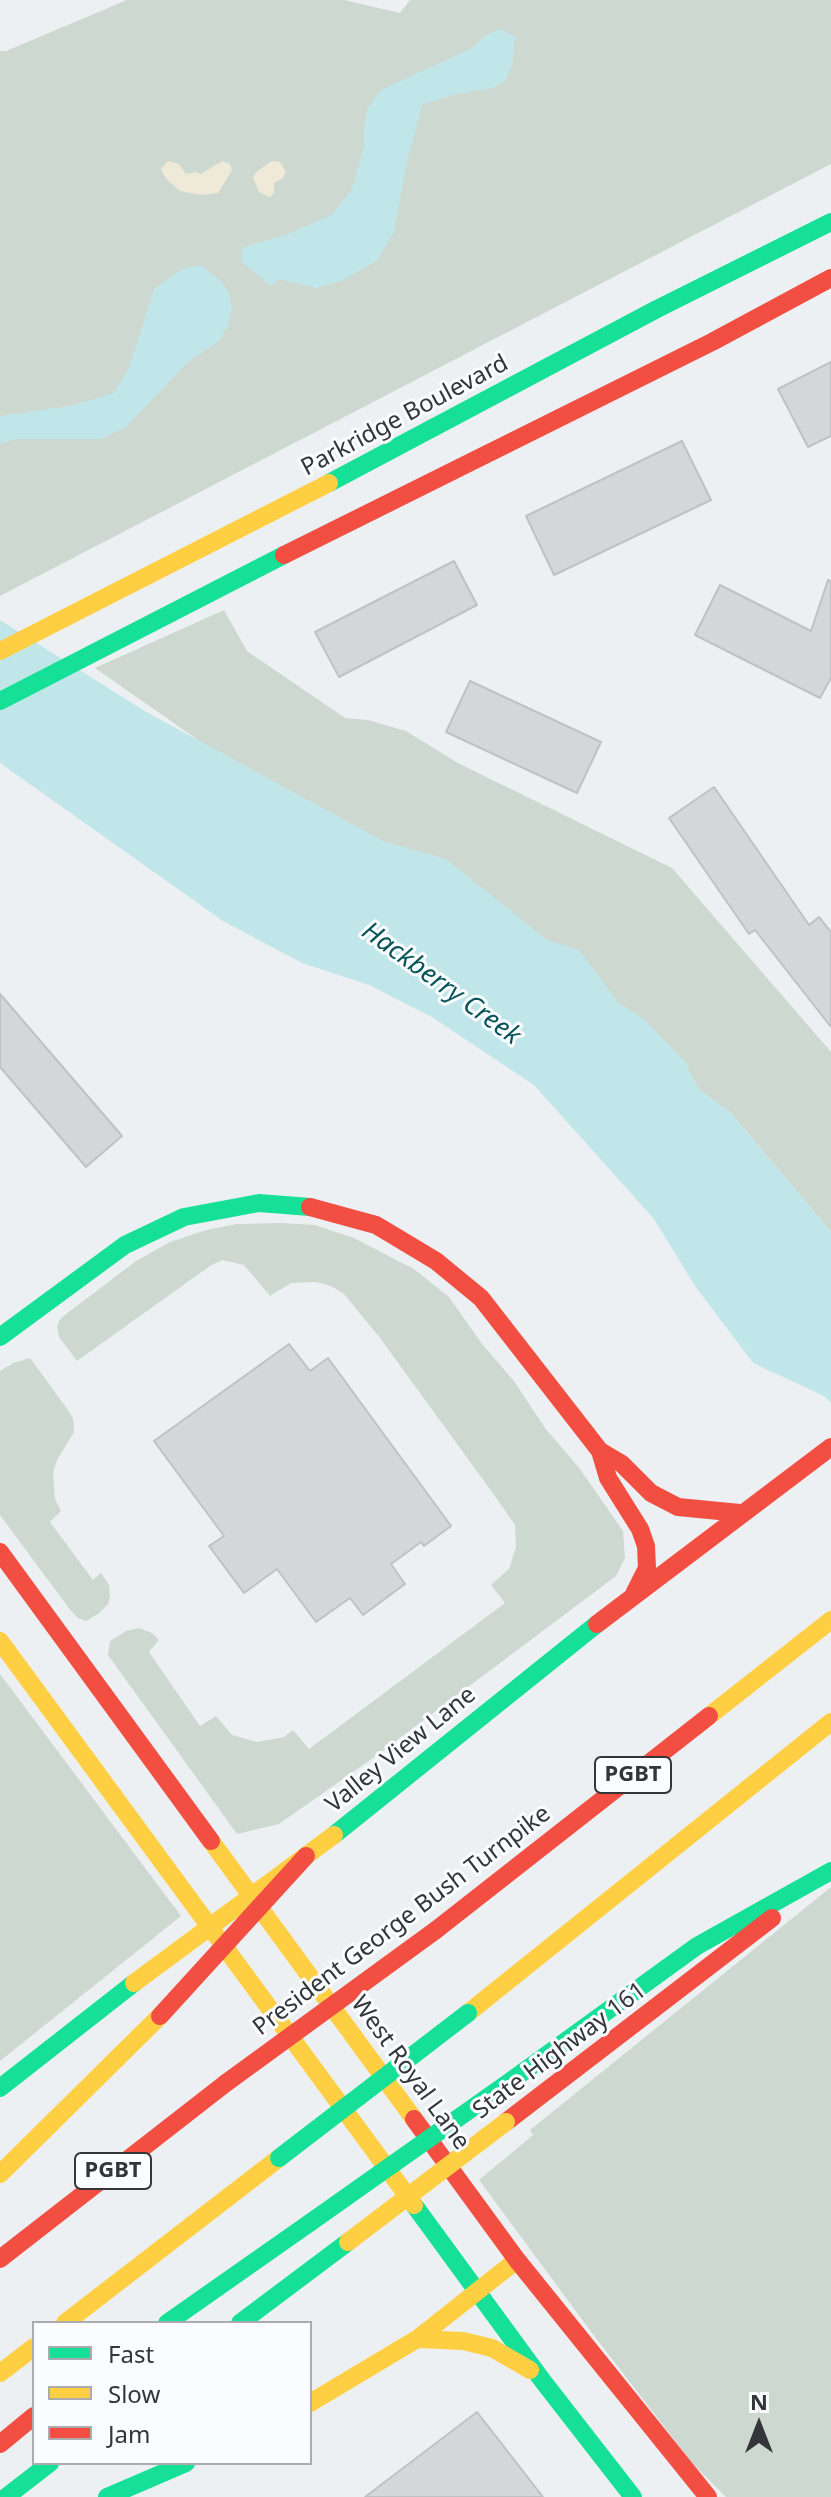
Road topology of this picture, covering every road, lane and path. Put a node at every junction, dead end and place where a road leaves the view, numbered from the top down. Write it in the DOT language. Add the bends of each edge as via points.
graph roads {
  1 [pos="831,222"];
  2 [pos="831,278"];
  3 [pos="0,651"];
  4 [pos="0,701"];
  5 [pos="0,1337"];
  6 [pos="831,1447"];
  7 [pos="600,1451"];
  8 [pos="740,1513"];
  9 [pos="0,1552"];
  10 [pos="634,1594"];
  11 [pos="831,1620"];
  12 [pos="0,1641"];
  13 [pos="831,1722"];
  14 [pos="306,1856"];
  15 [pos="831,1872"];
  16 [pos="0,2088"];
  17 [pos="0,2174"];
  18 [pos="0,2259"];
  19 [pos="517,2260"];
  20 [pos="479,2292"];
  21 [pos="68,2321"];
  22 [pos="170,2321"];
  23 [pos="243,2321"];
  24 [pos="417,2339"];
  25 [pos="32,2349"];
  26 [pos="0,2373"];
  27 [pos="542,2380"];
  28 [pos="312,2402"];
  29 [pos="32,2418"];
  30 [pos="0,2444"];
  31 [pos="47,2465"];
  32 [pos="181,2465"];
  33 [pos="6,2497"];
  34 [pos="107,2497"];
  35 [pos="633,2497"];
  36 [pos="708,2497"];
  1 -- 3 [label="main road, Parkridge Boulevard"];
  2 -- 4 [label="main road"];
  5 -- 7 [label="main road" via="125,1245 184,1217 259,1203 307,1206 376,1225 436,1261 481,1298"];
  6 -- 8 [label="main road, Valley View Lane"];
  7 -- 8 [label="main road" via="651,1493 678,1507"];
  7 -- 10 [label="main road" via="608,1478 646,1546 647,1568"];
  8 -- 10 [label="main road, Valley View Lane"];
  9 -- 19 [label="main road, West Royal Lane"];
  10 -- 14 [label="main road, Valley View Lane, bridge"];
  11 -- 18 [label="main road, President George Bush Turnpike / PGBT, bridge" via="436,1930 226,2083"];
  12 -- 20 [label="main road"];
  13 -- 21 [label="main road, bridge" via="468,2013"];
  14 -- 16 [label="main road, Valley View Lane, bridge"];
  14 -- 17 [label="main road, bridge" via="160,2016"];
  15 -- 22 [label="main road, bridge" via="697,1946"];
  15 -- 23 [label="main road, State Highway 161, bridge"];
  19 -- 20 [label="main road"];
  19 -- 36 [label="main road, West Royal Lane"];
  20 -- 24 [label="main road"];
  20 -- 27 [label="main road"];
  24 -- 27 [label="main road" via="492,2348"];
  24 -- 28 [label="main road"];
  25 -- 26 [label="main road"];
  27 -- 35 [label="main road"];
  29 -- 30 [label="main road"];
  31 -- 33 [label="main road"];
  32 -- 34 [label="main road"];
}
